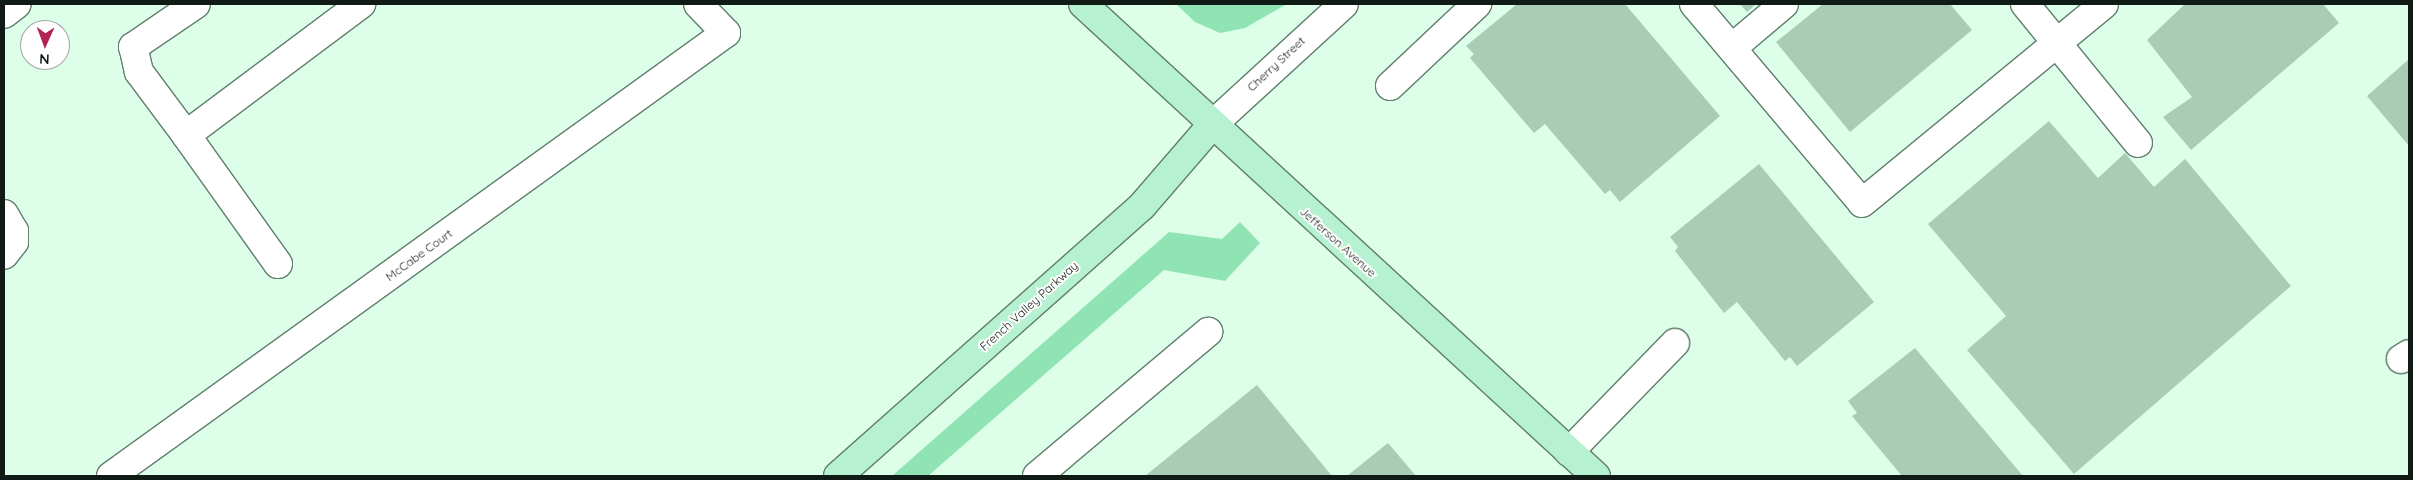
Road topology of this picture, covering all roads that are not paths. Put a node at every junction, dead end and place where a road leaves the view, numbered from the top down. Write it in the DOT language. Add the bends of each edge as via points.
graph roads {
  1 [pos="17,4"];
  2 [pos="196,4"];
  3 [pos="361,4"];
  4 [pos="698,4"];
  5 [pos="1083,4"];
  6 [pos="1344,4"];
  7 [pos="1694,4"];
  8 [pos="1784,4"];
  9 [pos="2025,4"];
  10 [pos="2104,4"];
  11 [pos="1462,9"];
  12 [pos="4,14"];
  13 [pos="2059,41"];
  14 [pos="1732,48"];
  15 [pos="1390,86"];
  16 [pos="1211,126"];
  17 [pos="186,135"];
  18 [pos="2138,143"];
  19 [pos="4,214"];
  20 [pos="4,255"];
  21 [pos="278,264"];
  22 [pos="1208,332"];
  23 [pos="1675,343"];
  24 [pos="1569,452"];
  25 [pos="111,476"];
  26 [pos="838,476"];
  27 [pos="1037,476"];
  28 [pos="1596,476"];
  1 -- 12 [label="street"];
  2 -- 17 [label="street" via="133,47 139,72"];
  3 -- 17 [label="street"];
  4 -- 25 [label="street, McCabe Court" via="726,33"];
  5 -- 16 [label="main road, Jefferson Avenue"];
  6 -- 16 [label="street, Cherry Street"];
  7 -- 14 [label="street"];
  8 -- 14 [label="street"];
  9 -- 13 [label="street"];
  10 -- 13 [label="street"];
  11 -- 15 [label="street"];
  13 -- 14 [label="street" via="1862,203"];
  13 -- 18 [label="street"];
  16 -- 24 [label="main road, Jefferson Avenue"];
  16 -- 26 [label="main road, French Valley Parkway" via="1142,206"];
  17 -- 21 [label="street"];
  19 -- 20 [label="street" via="14,231 14,242"];
  22 -- 27 [label="street"];
  23 -- 24 [label="street"];
  24 -- 28 [label="main road, Jefferson Avenue"];
}
